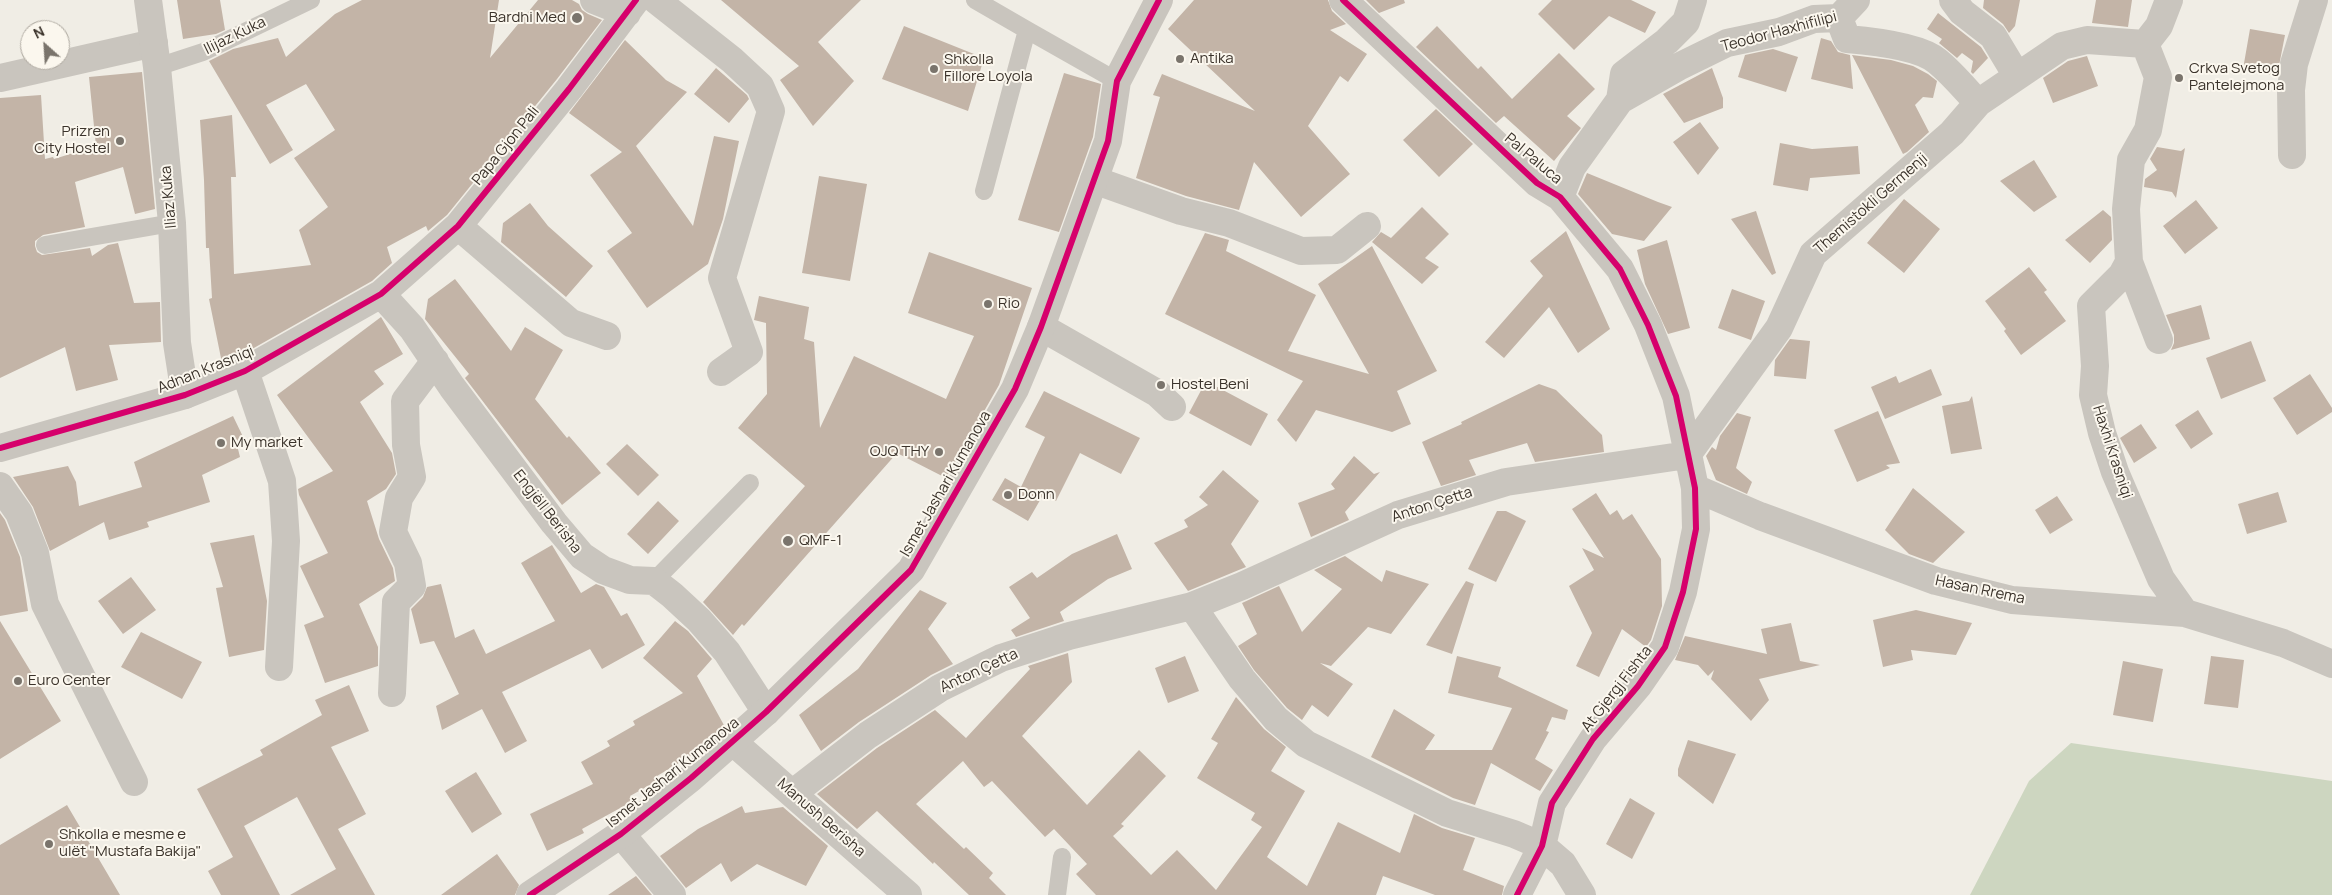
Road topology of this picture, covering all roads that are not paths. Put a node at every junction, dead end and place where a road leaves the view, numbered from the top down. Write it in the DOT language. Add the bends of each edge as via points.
graph roads {
  1 [pos="148,0"];
  2 [pos="311,0"];
  3 [pos="594,0"];
  4 [pos="656,0"];
  5 [pos="976,0"];
  6 [pos="1159,0"];
  7 [pos="1343,0"];
  8 [pos="1693,0"];
  9 [pos="1954,0"];
  10 [pos="2169,0"];
  11 [pos="2314,0"];
  12 [pos="632,6"];
  13 [pos="1850,7"];
  14 [pos="1026,30"];
  15 [pos="2145,44"];
  16 [pos="155,55"];
  17 [pos="2017,76"];
  18 [pos="0,78"];
  19 [pos="1117,81"];
  20 [pos="1620,100"];
  21 [pos="1978,103"];
  22 [pos="2292,155"];
  23 [pos="1094,180"];
  24 [pos="984,191"];
  25 [pos="1560,198"];
  26 [pos="172,224"];
  27 [pos="458,226"];
  28 [pos="1367,226"];
  29 [pos="45,245"];
  30 [pos="2129,262"];
  31 [pos="381,294"];
  32 [pos="1041,327"];
  33 [pos="607,336"];
  34 [pos="2159,340"];
  35 [pos="434,361"];
  36 [pos="245,371"];
  37 [pos="721,372"];
  38 [pos="185,395"];
  39 [pos="1172,407"];
  40 [pos="0,448"];
  41 [pos="1687,454"];
  42 [pos="750,484"];
  43 [pos="0,486"];
  44 [pos="1695,488"];
  45 [pos="654,581"];
  46 [pos="1192,606"];
  47 [pos="2186,613"];
  48 [pos="2332,664"];
  49 [pos="279,667"];
  50 [pos="392,693"];
  51 [pos="766,712"];
  52 [pos="733,742"];
  53 [pos="134,782"];
  54 [pos="793,793"];
  55 [pos="621,834"];
  56 [pos="1542,846"];
  57 [pos="1062,858"];
  58 [pos="530,895"];
  59 [pos="672,895"];
  60 [pos="908,895"];
  61 [pos="1057,895"];
  62 [pos="1516,895"];
  63 [pos="1582,895"];
  1 -- 16 [label="street, Iliaz Kuka"];
  2 -- 16 [label="lane, Ilijaz Kuka" via="203,52"];
  3 -- 12 [label="street"];
  4 -- 37 [label="street" via="760,86 771,111 722,278 749,352"];
  5 -- 14 [label="lane"];
  6 -- 19 [label="street, Ismet Jashari Kumanova"];
  7 -- 25 [label="street, Pal Paluca" via="1537,183"];
  8 -- 20 [label="street, Teodor Haxhifilipi" via="1686,22 1668,41 1624,74"];
  9 -- 17 [label="street" via="1962,12 1994,36"];
  10 -- 15 [label="street" via="2159,26"];
  11 -- 22 [label="street" via="2294,64"];
  12 -- 27 [label="street, Papa Gjon Pali"];
  13 -- 20 [label="street, Teodor Haxhifilipi" via="1779,32 1727,43"];
  13 -- 21 [label="street" via="1847,39 1909,49 1936,60"];
  14 -- 19 [label="lane"];
  14 -- 24 [label="lane"];
  15 -- 17 [label="street, Themistokli Germenji" via="2087,40 2062,46"];
  15 -- 30 [label="street" via="2158,77 2148,130 2130,160 2126,209"];
  16 -- 18 [label="street"];
  16 -- 26 [label="street, Iliaz Kuka"];
  17 -- 21 [label="street, Themistokli Germenji"];
  19 -- 23 [label="street, Ismet Jashari Kumanova" via="1108,141"];
  20 -- 25 [label="street, Teodor Haxhifilipi" via="1572,167"];
  21 -- 41 [label="street, Themistokli Germenji" via="1952,133 1813,254 1779,328"];
  23 -- 28 [label="street" via="1181,211 1229,223 1301,251 1337,250"];
  23 -- 32 [label="street, Ismet Jashari Kumanova"];
  25 -- 41 [label="street, Pal Paluca" via="1620,270 1648,325 1676,396"];
  26 -- 29 [label="lane"];
  26 -- 38 [label="street, Iliaz Kuka" via="177,343"];
  27 -- 31 [label="street, Papa Gjon Pali"];
  27 -- 33 [label="street" via="571,323"];
  30 -- 34 [label="street"];
  30 -- 47 [label="street, Haxhi Krasniqi" via="2122,274 2091,306 2095,366 2093,395 2102,433 2135,519 2161,579"];
  31 -- 35 [label="street, Engjëll Berisha" via="412,328"];
  31 -- 36 [label="street, Adnan Krasniqi"];
  32 -- 39 [label="street" via="1157,393"];
  32 -- 51 [label="street, Ismet Jashari Kumanova" via="1015,389 911,570"];
  35 -- 45 [label="street, Engjëll Berisha" via="582,556 602,570 630,580"];
  35 -- 50 [label="street" via="405,401 406,445 412,477 399,498 393,532 408,563 412,586 396,602"];
  36 -- 38 [label="street, Adnan Krasniqi"];
  36 -- 49 [label="street, Adnan Krasniqi" via="282,481 286,541"];
  38 -- 40 [label="street, Adnan Krasniqi"];
  41 -- 44 [label="street, At Gjergj Fishta"];
  41 -- 46 [label="street, Anton Çetta" via="1506,482 1398,514"];
  42 -- 45 [label="lane"];
  43 -- 53 [label="street" via="19,513 35,553 45,604"];
  44 -- 47 [label="street, Hasan Rrema" via="1760,516 1936,581 2012,600"];
  44 -- 56 [label="street, At Gjergj Fishta" via="1696,529 1683,592 1665,646 1638,686 1593,739 1552,803"];
  45 -- 51 [label="street" via="699,620 728,652"];
  46 -- 54 [label="street, Anton Çetta" via="1069,636 1001,658 940,688 868,735"];
  46 -- 56 [label="street" via="1242,679 1276,719 1306,744 1447,813"];
  47 -- 48 [label="street, Hasan Rrema" via="2283,643"];
  51 -- 52 [label="street, Ismet Jashari Kumanova"];
  52 -- 54 [label="street, Manush Berisha"];
  52 -- 55 [label="street, Ismet Jashari Kumanova"];
  54 -- 60 [label="street, Manush Berisha"];
  55 -- 58 [label="street, Ismet Jashari Kumanova"];
  55 -- 59 [label="street, Ismet Jashari Kumanova"];
  56 -- 62 [label="street, At Gjergj Fishta"];
  56 -- 63 [label="street" via="1563,864"];
  57 -- 61 [label="lane"];
}
